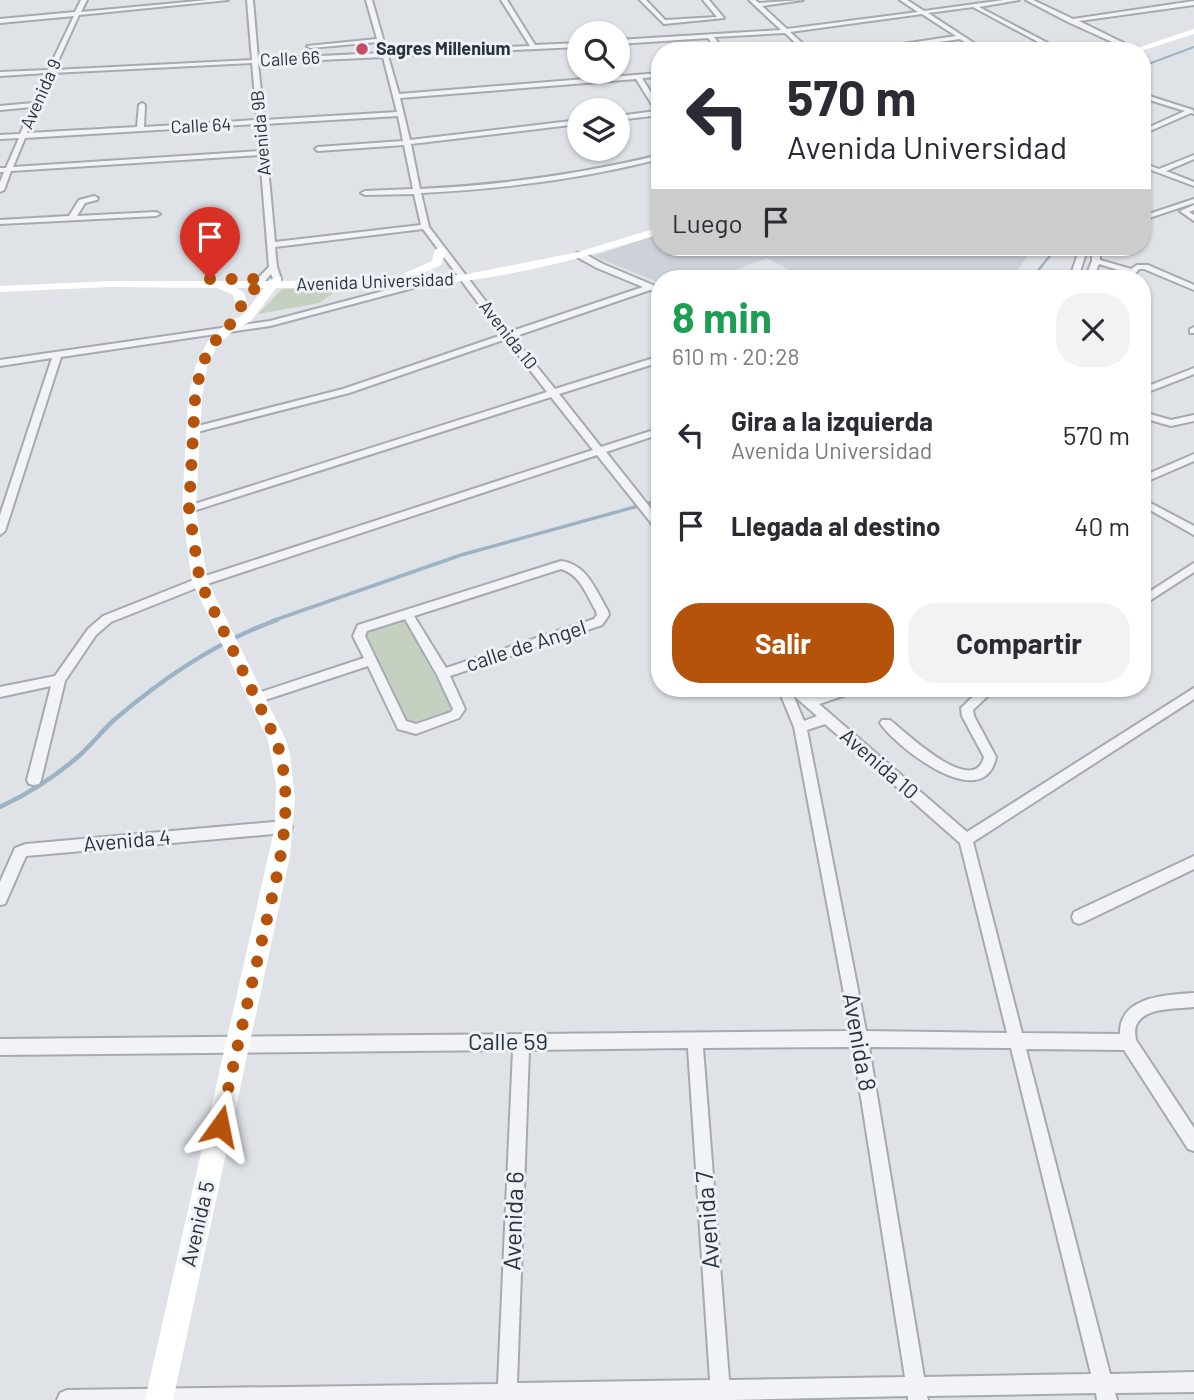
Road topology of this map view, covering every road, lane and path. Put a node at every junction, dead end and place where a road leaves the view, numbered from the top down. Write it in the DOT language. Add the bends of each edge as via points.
graph roads {
  1 [pos="84,0"];
  2 [pos="225,0"];
  3 [pos="250,0"];
  4 [pos="369,0"];
  5 [pos="504,0"];
  6 [pos="643,0"];
  7 [pos="706,0"];
  8 [pos="752,0"];
  9 [pos="800,0"];
  10 [pos="903,0"];
  11 [pos="1016,0"];
  12 [pos="1028,0"];
  13 [pos="1194,3"];
  14 [pos="757,5"];
  15 [pos="973,6"];
  16 [pos="78,13"];
  17 [pos="921,13"];
  18 [pos="1070,20"];
  19 [pos="0,21"];
  20 [pos="786,31"];
  21 [pos="1194,31"];
  22 [pos="710,36"];
  23 [pos="1194,36"];
  24 [pos="961,37"];
  25 [pos="382,40"];
  26 [pos="630,41"];
  27 [pos="715,42"];
  28 [pos="798,42"];
  29 [pos="930,42"];
  30 [pos="969,42"];
  31 [pos="1043,42"];
  32 [pos="1118,42"];
  33 [pos="310,46"];
  34 [pos="567,46"];
  35 [pos="1151,46"];
  36 [pos="1151,47"];
  37 [pos="534,48"];
  38 [pos="387,54"];
  39 [pos="256,61"];
  40 [pos="50,71"];
  41 [pos="0,74"];
  42 [pos="651,76"];
  43 [pos="638,77"];
  44 [pos="397,96"];
  45 [pos="651,98"];
  46 [pos="1151,98"];
  47 [pos="36,105"];
  48 [pos="142,106"];
  49 [pos="0,108"];
  50 [pos="1192,111"];
  51 [pos="401,114"];
  52 [pos="651,114"];
  53 [pos="630,117"];
  54 [pos="260,123"];
  55 [pos="567,123"];
  56 [pos="1151,129"];
  57 [pos="140,130"];
  58 [pos="22,136"];
  59 [pos="0,137"];
  60 [pos="408,143"];
  61 [pos="318,149"];
  62 [pos="262,153"];
  63 [pos="1194,157"];
  64 [pos="651,159"];
  65 [pos="1151,168"];
  66 [pos="4,169"];
  67 [pos="1160,172"];
  68 [pos="1194,184"];
  69 [pos="0,190"];
  70 [pos="418,192"];
  71 [pos="365,193"];
  72 [pos="94,198"];
  73 [pos="1194,201"];
  74 [pos="1194,207"];
  75 [pos="156,214"];
  76 [pos="1151,215"];
  77 [pos="72,218"];
  78 [pos="1194,219"];
  79 [pos="0,222"];
  80 [pos="651,226"];
  81 [pos="425,227"];
  82 [pos="651,233"];
  83 [pos="272,245"];
  84 [pos="441,250"];
  85 [pos="580,255"];
  86 [pos="1096,256"];
  87 [pos="1096,261"];
  88 [pos="1092,270"];
  89 [pos="1118,270"];
  90 [pos="1134,270"];
  91 [pos="409,275"];
  92 [pos="460,275"];
  93 [pos="275,277"];
  94 [pos="431,281"];
  95 [pos="260,282"];
  96 [pos="0,283"];
  97 [pos="220,285"];
  98 [pos="651,287"];
  99 [pos="1194,288"];
  100 [pos="0,289"];
  101 [pos="651,290"];
  102 [pos="242,305"];
  103 [pos="229,328"];
  104 [pos="507,335"];
  105 [pos="57,355"];
  106 [pos="651,362"];
  107 [pos="0,363"];
  108 [pos="1194,370"];
  109 [pos="1151,388"];
  110 [pos="555,395"];
  111 [pos="1151,417"];
  112 [pos="1194,418"];
  113 [pos="193,430"];
  114 [pos="651,434"];
  115 [pos="599,450"];
  116 [pos="1194,457"];
  117 [pos="1151,476"];
  118 [pos="1151,507"];
  119 [pos="189,509"];
  120 [pos="651,513"];
  121 [pos="0,531"];
  122 [pos="1194,531"];
  123 [pos="1194,567"];
  124 [pos="200,582"];
  125 [pos="1151,596"];
  126 [pos="602,611"];
  127 [pos="407,613"];
  128 [pos="369,661"];
  129 [pos="443,674"];
  130 [pos="58,680"];
  131 [pos="0,692"];
  132 [pos="1194,693"];
  133 [pos="788,697"];
  134 [pos="803,697"];
  135 [pos="825,697"];
  136 [pos="980,697"];
  137 [pos="256,698"];
  138 [pos="809,702"];
  139 [pos="827,718"];
  140 [pos="886,723"];
  141 [pos="800,727"];
  142 [pos="34,780"];
  143 [pos="285,827"];
  144 [pos="966,840"];
  145 [pos="1194,862"];
  146 [pos="0,899"];
  147 [pos="1079,917"];
  148 [pos="1194,1000"];
  149 [pos="860,1039"];
  150 [pos="695,1040"];
  151 [pos="521,1042"];
  152 [pos="1015,1042"];
  153 [pos="1128,1042"];
  154 [pos="239,1044"];
  155 [pos="0,1047"];
  156 [pos="1194,1143"];
  157 [pos="1194,1382"];
  158 [pos="1105,1392"];
  159 [pos="917,1393"];
  160 [pos="721,1395"];
  161 [pos="507,1396"];
  162 [pos="159,1399"];
  163 [pos="67,1400"];
  1 -- 16 [label="street, Avenida 9"];
  2 -- 16 [label="street"];
  3 -- 39 [label="street, Avenida 9B"];
  4 -- 25 [label="street, Avenida 10"];
  5 -- 37 [label="street"];
  6 -- 7 [label="street" via="664,22 721,18"];
  8 -- 14 [label="street"];
  9 -- 14 [label="street"];
  10 -- 17 [label="street"];
  11 -- 15 [label="street"];
  12 -- 18 [label="street"];
  13 -- 18 [label="street"];
  14 -- 20 [label="street"];
  15 -- 17 [label="street"];
  15 -- 31 [label="street"];
  16 -- 19 [label="street"];
  16 -- 40 [label="street, Avenida 9"];
  17 -- 20 [label="street"];
  17 -- 24 [label="street"];
  18 -- 32 [label="street"];
  20 -- 22 [label="street"];
  20 -- 28 [label="street"];
  21 -- 35 [label="street"];
  22 -- 26 [label="street"];
  22 -- 27 [label="street"];
  23 -- 36 [label="street"];
  24 -- 29 [label="street"];
  24 -- 30 [label="street"];
  25 -- 33 [label="street"];
  25 -- 38 [label="street, Avenida 10"];
  34 -- 37 [label="street, Calle 66"];
  37 -- 38 [label="street, Calle 66"];
  38 -- 39 [label="street, Calle 66"];
  38 -- 44 [label="street, Avenida 10"];
  39 -- 40 [label="street, Calle 66"];
  39 -- 54 [label="street, Avenida 9B"];
  40 -- 41 [label="street, Calle 66"];
  40 -- 47 [label="street, Avenida 9"];
  42 -- 43 [label="street"];
  43 -- 44 [label="street"];
  43 -- 45 [label="street"];
  44 -- 51 [label="street, Avenida 10"];
  46 -- 50 [label="street"];
  47 -- 49 [label="street"];
  47 -- 58 [label="street, Avenida 9"];
  48 -- 57 [label="street"];
  50 -- 56 [label="street"];
  51 -- 54 [label="street, Calle 64"];
  51 -- 60 [label="street, Avenida 10"];
  52 -- 53 [label="street"];
  54 -- 57 [label="street, Calle 64"];
  54 -- 62 [label="street, Avenida 9B"];
  55 -- 60 [label="street"];
  57 -- 58 [label="street, Calle 64"];
  58 -- 59 [label="street, Calle 64"];
  58 -- 66 [label="street, Avenida 9"];
  60 -- 61 [label="street"];
  60 -- 70 [label="street, Avenida 10"];
  62 -- 66 [label="street"];
  62 -- 83 [label="street, Avenida 9B"];
  63 -- 67 [label="street"];
  64 -- 70 [label="street" via="528,182"];
  65 -- 67 [label="street"];
  66 -- 69 [label="street, Avenida 9"];
  67 -- 68 [label="street"];
  70 -- 71 [label="street"];
  70 -- 81 [label="street, Avenida 10"];
  72 -- 77 [label="street" via="82,202"];
  73 -- 76 [label="street"];
  74 -- 78 [label="street" via="1184,211"];
  75 -- 77 [label="street"];
  77 -- 79 [label="street"];
  80 -- 92 [label="street, Avenida Universidad"];
  81 -- 83 [label="street"];
  81 -- 84 [label="street, Avenida 10"];
  82 -- 85 [label="street, Avenida Universidad"];
  83 -- 93 [label="street, Avenida 9B"];
  84 -- 91 [label="street" via="437,263"];
  84 -- 92 [label="street, Avenida 10"];
  85 -- 92 [label="street, Avenida Universidad"];
  85 -- 98 [label="street"];
  86 -- 87 [label="street"];
  87 -- 88 [label="street"];
  87 -- 89 [label="street"];
  90 -- 99 [label="street" via="1145,267"];
  91 -- 92 [label="street, Avenida Universidad"];
  91 -- 93 [label="street, Avenida Universidad"];
  92 -- 94 [label="street, Avenida Universidad"];
  92 -- 104 [label="street, Avenida 10"];
  93 -- 94 [label="street, Avenida Universidad"];
  93 -- 95 [label="street, Avenida Universidad"];
  93 -- 95 [label="street"];
  93 -- 103 [label="street, Avenida 5" via="247,318"];
  94 -- 103 [label="street" via="331,309"];
  95 -- 96 [label="street, Avenida Universidad" via="118,279"];
  95 -- 97 [label="street, Avenida Universidad"];
  95 -- 102 [label="street, Avenida 5"];
  97 -- 100 [label="street, Avenida Universidad"];
  97 -- 102 [label="street" via="238,293"];
  101 -- 104 [label="street"];
  102 -- 103 [label="street, Avenida 5"];
  103 -- 105 [label="street"];
  103 -- 113 [label="street, Avenida 5" via="212,344 201,367"];
  104 -- 110 [label="street, Avenida 10"];
  104 -- 113 [label="street" via="346,391"];
  105 -- 107 [label="street"];
  105 -- 121 [label="street"];
  106 -- 110 [label="street"];
  108 -- 109 [label="street"];
  110 -- 115 [label="street, Avenida 10"];
  110 -- 119 [label="street"];
  111 -- 112 [label="street" via="1171,423"];
  113 -- 119 [label="street, Avenida 5"];
  114 -- 115 [label="street"];
  115 -- 120 [label="street, Avenida 10"];
  115 -- 124 [label="street"];
  116 -- 117 [label="street"];
  118 -- 122 [label="street"];
  119 -- 124 [label="street, Avenida 5"];
  123 -- 125 [label="street"];
  124 -- 130 [label="street" via="107,619 92,632"];
  124 -- 137 [label="street, Avenida 5"];
  126 -- 127 [label="street" via="574,568 566,564"];
  126 -- 129 [label="street, calle de Angel" via="598,622"];
  127 -- 128 [label="street" via="359,630"];
  127 -- 129 [label="street"];
  128 -- 129 [label="street" via="408,729 458,712"];
  128 -- 137 [label="street"];
  130 -- 131 [label="street"];
  130 -- 142 [label="street"];
  132 -- 144 [label="street"];
  133 -- 141 [label="street, Avenida 8"];
  134 -- 138 [label="street, Avenida 10"];
  135 -- 138 [label="street"];
  136 -- 140 [label="street" via="967,708 968,716 990,757 986,767 975,774 957,776 942,769"];
  137 -- 143 [label="street, Avenida 5" via="284,762"];
  138 -- 139 [label="street, Avenida 10"];
  139 -- 141 [label="street"];
  139 -- 144 [label="street, Avenida 10"];
  141 -- 149 [label="street, Avenida 8"];
  143 -- 146 [label="street, Avenida 4" via="26,850 16,858"];
  143 -- 154 [label="street, Avenida 5"];
  144 -- 152 [label="street"];
  145 -- 147 [label="street"];
  148 -- 153 [label="street" via="1158,1004 1135,1014 1128,1024"];
  149 -- 150 [label="street, Calle 59"];
  149 -- 152 [label="street, Calle 59"];
  149 -- 159 [label="street, Avenida 8"];
  150 -- 151 [label="street, Calle 59"];
  150 -- 160 [label="street, Avenida 7"];
  151 -- 154 [label="street, Calle 59"];
  151 -- 161 [label="street, Avenida 6"];
  152 -- 153 [label="street"];
  152 -- 158 [label="street"];
  153 -- 156 [label="street"];
  154 -- 155 [label="street, Calle 59"];
  154 -- 162 [label="street, Avenida 5"];
  157 -- 158 [label="street"];
  158 -- 159 [label="street"];
  159 -- 160 [label="street"];
  160 -- 161 [label="street"];
  161 -- 162 [label="street"];
  162 -- 163 [label="street"];
}
